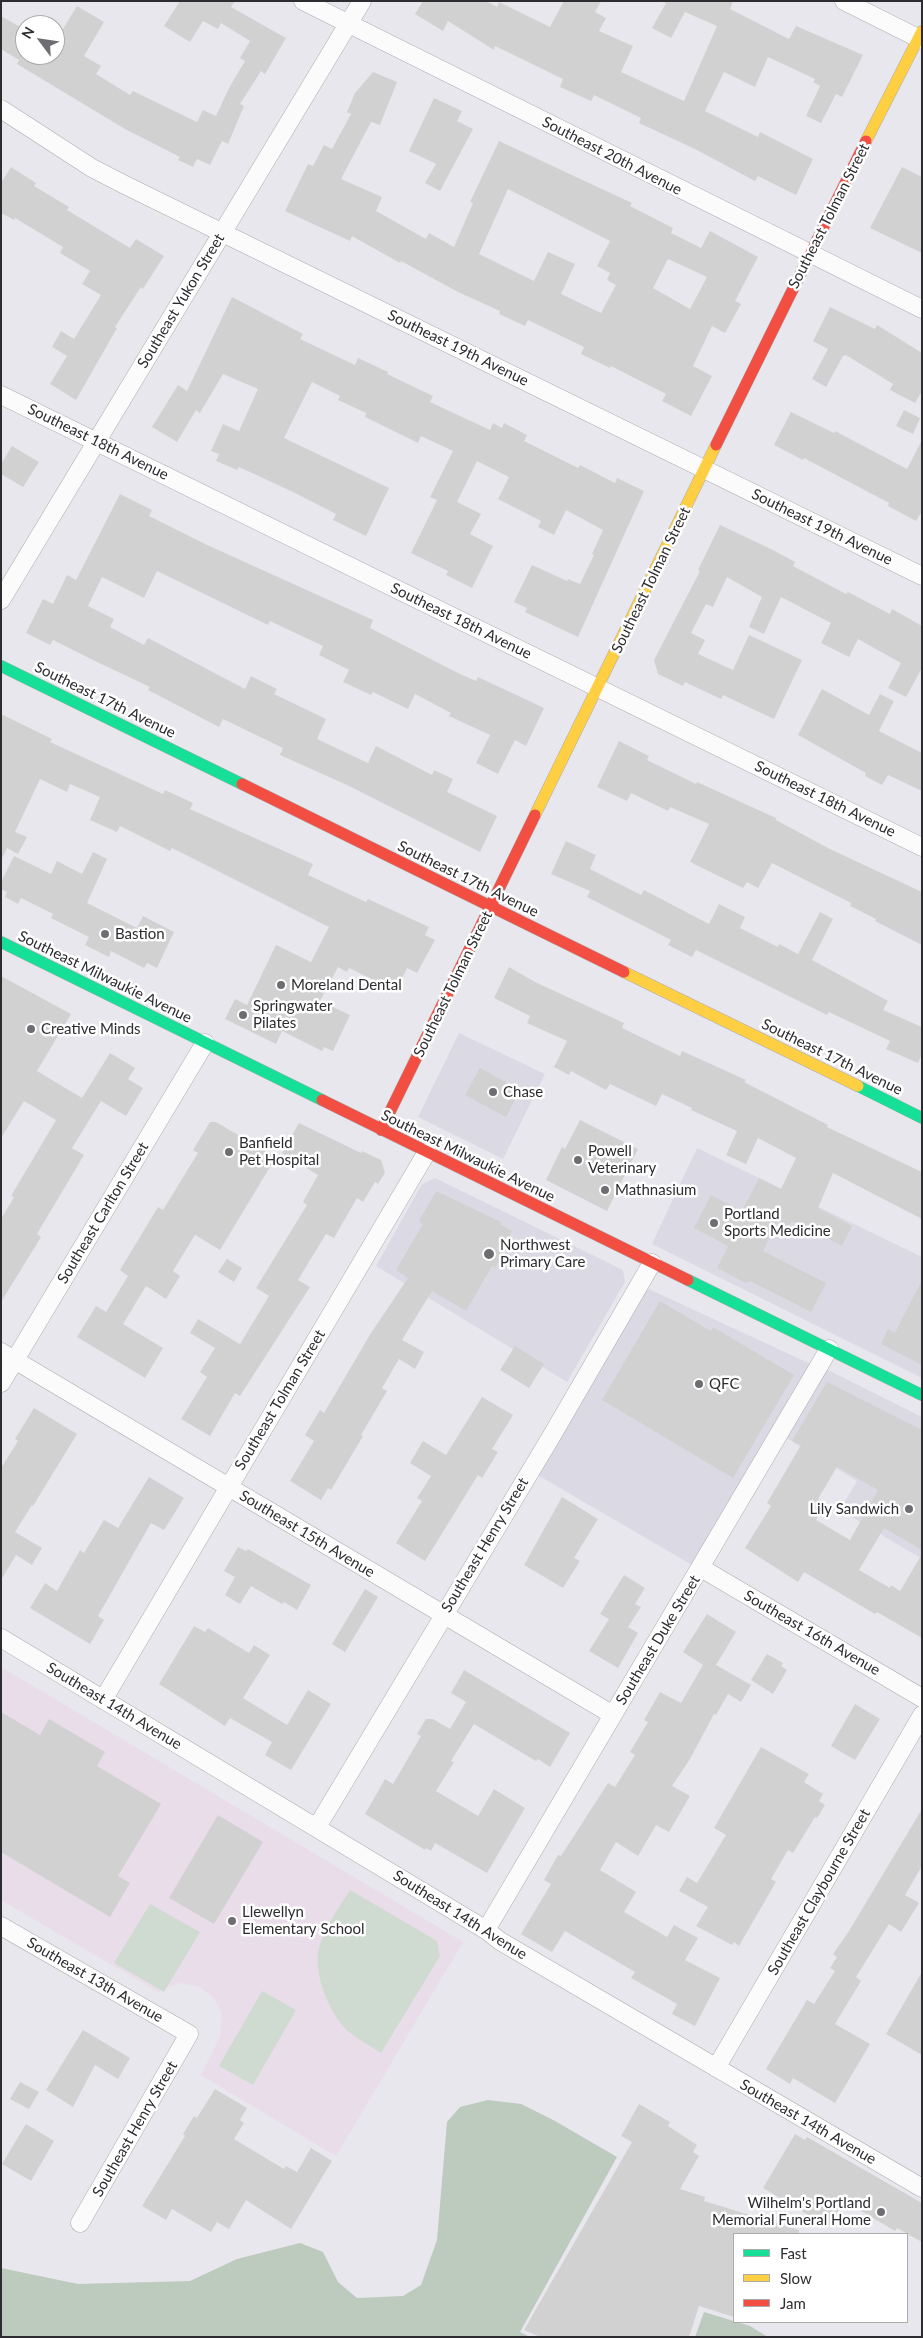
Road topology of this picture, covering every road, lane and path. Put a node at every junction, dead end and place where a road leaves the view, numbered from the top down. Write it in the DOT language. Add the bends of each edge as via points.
graph roads {
  1 [pos="302,1"];
  2 [pos="362,1"];
  3 [pos="844,1"];
  4 [pos="348,24"];
  5 [pos="921,36"];
  6 [pos="1,109"];
  7 [pos="223,232"];
  8 [pos="809,254"];
  9 [pos="922,309"];
  10 [pos="1,395"];
  11 [pos="97,442"];
  12 [pos="705,470"];
  13 [pos="922,576"];
  14 [pos="1,600"];
  15 [pos="1,666"];
  16 [pos="598,688"];
  17 [pos="922,847"];
  18 [pos="491,906"];
  19 [pos="1,942"];
  20 [pos="205,1043"];
  21 [pos="922,1118"];
  22 [pos="381,1130"];
  23 [pos="427,1152"];
  24 [pos="652,1263"];
  25 [pos="829,1349"];
  26 [pos="8,1356"];
  27 [pos="1,1383"];
  28 [pos="922,1395"];
  29 [pos="228,1487"];
  30 [pos="701,1568"];
  31 [pos="443,1614"];
  32 [pos="1,1638"];
  33 [pos="922,1698"];
  34 [pos="104,1700"];
  35 [pos="614,1715"];
  36 [pos="922,1715"];
  37 [pos="317,1827"];
  38 [pos="1,1926"];
  39 [pos="486,1930"];
  40 [pos="189,2034"];
  41 [pos="716,2068"];
  42 [pos="922,2188"];
  43 [pos="80,2223"];
  1 -- 4 [label="street, Southeast 20th Avenue"];
  2 -- 4 [label="street, Southeast Yukon Street"];
  3 -- 5 [label="street"];
  4 -- 7 [label="street, Southeast Yukon Street"];
  4 -- 8 [label="street, Southeast 20th Avenue"];
  5 -- 8 [label="street, Southeast Tolman Street"];
  6 -- 7 [label="street, Southeast 19th Avenue" via="92,168"];
  7 -- 11 [label="street, Southeast Yukon Street"];
  7 -- 12 [label="street, Southeast 19th Avenue"];
  8 -- 9 [label="street, Southeast 20th Avenue"];
  8 -- 12 [label="street, Southeast Tolman Street"];
  10 -- 11 [label="street, Southeast 18th Avenue"];
  11 -- 14 [label="street, Southeast Yukon Street"];
  11 -- 16 [label="street, Southeast 18th Avenue"];
  12 -- 13 [label="street, Southeast 19th Avenue"];
  12 -- 16 [label="street, Southeast Tolman Street"];
  15 -- 18 [label="street, Southeast 17th Avenue"];
  16 -- 17 [label="street, Southeast 18th Avenue"];
  16 -- 18 [label="street, Southeast Tolman Street"];
  18 -- 21 [label="street, Southeast 17th Avenue"];
  18 -- 22 [label="street, Southeast Tolman Street"];
  19 -- 20 [label="street, Southeast Milwaukie Avenue"];
  20 -- 22 [label="street, Southeast Milwaukie Avenue"];
  20 -- 26 [label="street, Southeast Carlton Street"];
  22 -- 23 [label="street, Southeast Milwaukie Avenue"];
  23 -- 24 [label="street, Southeast Milwaukie Avenue"];
  23 -- 29 [label="street, Southeast Tolman Street"];
  24 -- 25 [label="street, Southeast Milwaukie Avenue"];
  24 -- 31 [label="street, Southeast Henry Street"];
  25 -- 28 [label="street, Southeast Milwaukie Avenue"];
  25 -- 30 [label="street, Southeast Duke Street"];
  26 -- 27 [label="street, Southeast Carlton Street"];
  26 -- 29 [label="street, Southeast 15th Avenue"];
  29 -- 31 [label="street, Southeast 15th Avenue"];
  29 -- 34 [label="street, Southeast Tolman Street"];
  30 -- 33 [label="street, Southeast 16th Avenue"];
  30 -- 35 [label="street, Southeast Duke Street"];
  31 -- 35 [label="street, Southeast 15th Avenue"];
  31 -- 37 [label="street, Southeast Henry Street"];
  32 -- 34 [label="street, Southeast 14th Avenue"];
  34 -- 37 [label="street, Southeast 14th Avenue"];
  35 -- 39 [label="street, Southeast Duke Street"];
  36 -- 41 [label="street, Southeast Claybourne Street"];
  37 -- 39 [label="street, Southeast 14th Avenue"];
  38 -- 40 [label="street, Southeast 13th Avenue"];
  39 -- 41 [label="street, Southeast 14th Avenue"];
  40 -- 43 [label="street, Southeast Henry Street"];
  41 -- 42 [label="street, Southeast 14th Avenue"];
}
